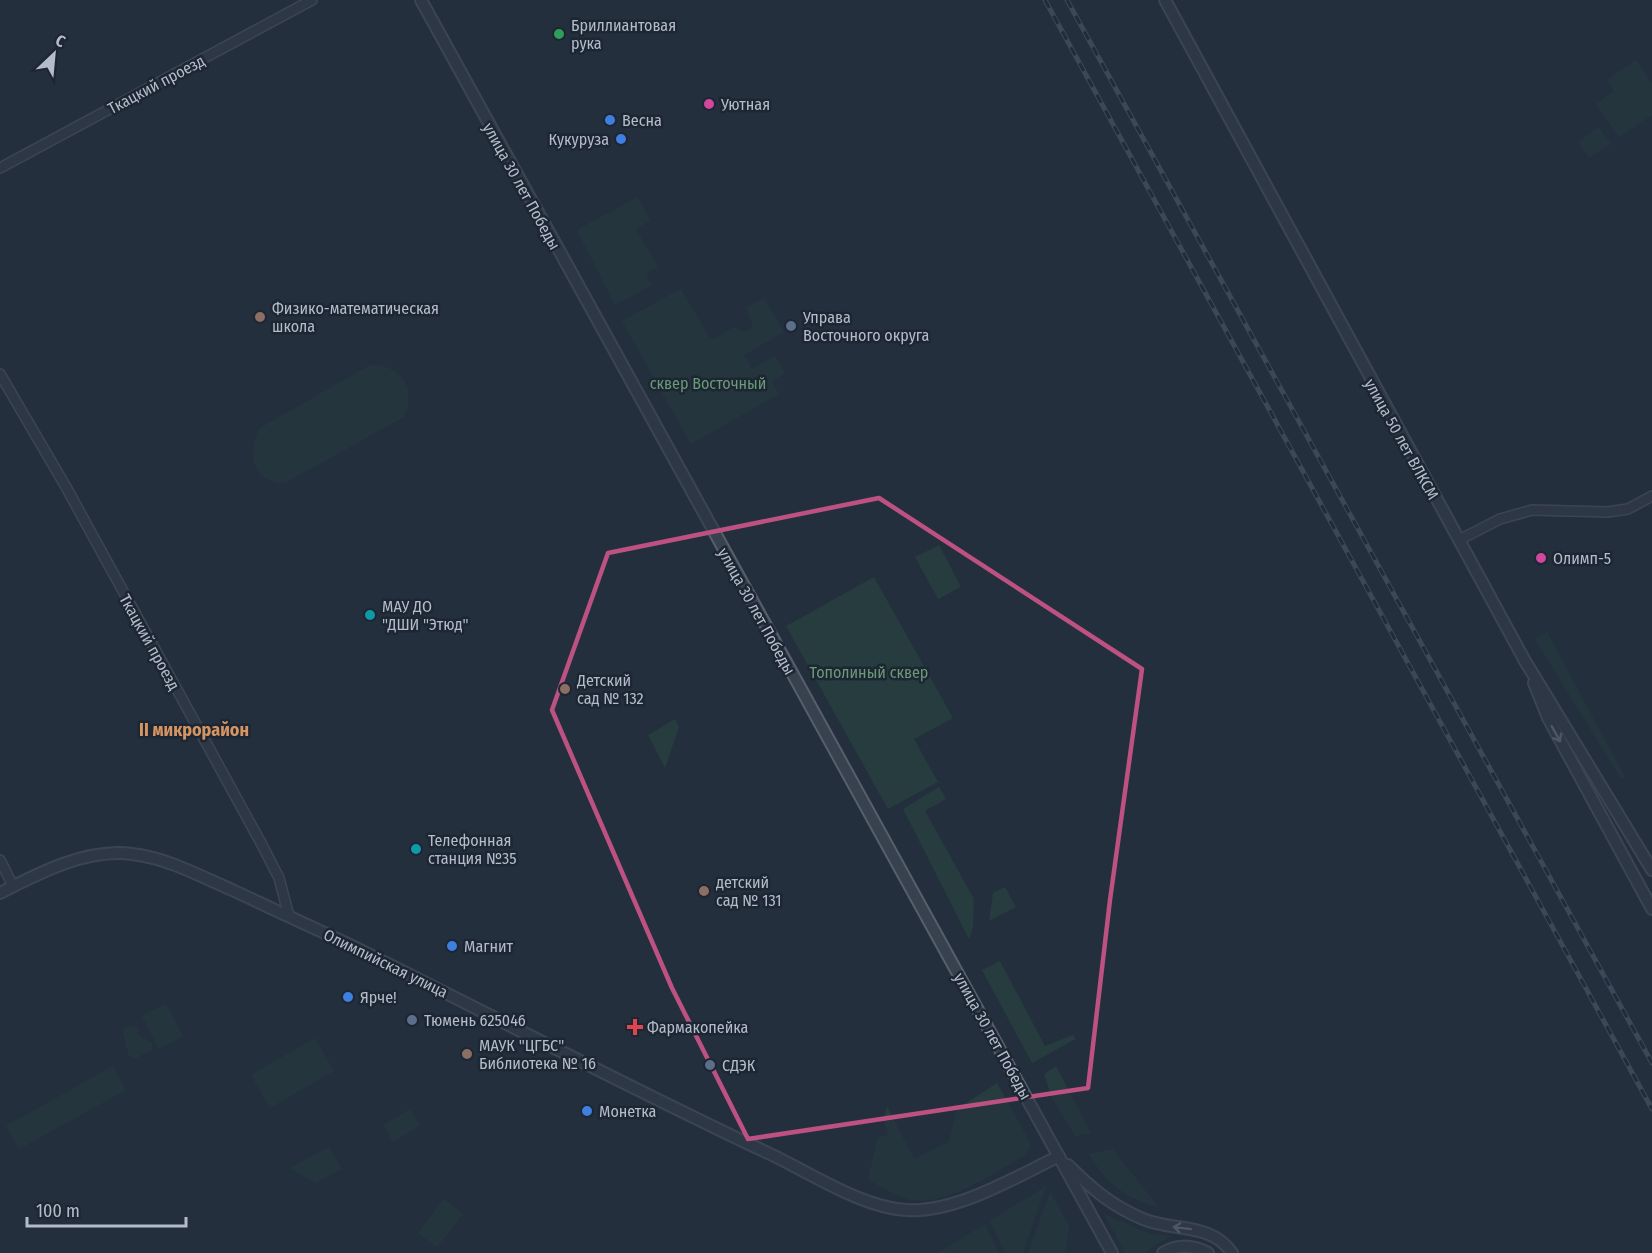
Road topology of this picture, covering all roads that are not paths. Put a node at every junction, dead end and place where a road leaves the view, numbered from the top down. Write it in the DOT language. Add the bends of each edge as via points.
graph roads {
  1 [pos="312,0"];
  2 [pos="421,0"];
  3 [pos="1165,0"];
  4 [pos="0,168"];
  5 [pos="0,374"];
  6 [pos="1652,495"];
  7 [pos="1459,540"];
  8 [pos="1525,661"];
  9 [pos="0,860"];
  10 [pos="1652,870"];
  11 [pos="13,886"];
  12 [pos="0,893"];
  13 [pos="1652,909"];
  14 [pos="289,916"];
  15 [pos="1059,1156"];
  16 [pos="1113,1253"];
  17 [pos="1163,1253"];
  18 [pos="1208,1253"];
  19 [pos="1232,1253"];
  1 -- 4 [label="street, Ткацкий проезд"];
  2 -- 15 [label="street, улица 30 лет Победы"];
  3 -- 7 [label="street, улица 50 лет ВЛКСМ"];
  5 -- 14 [label="street, Ткацкий проезд" via="261,843 279,878"];
  6 -- 7 [label="street" via="1628,509 1607,512 1532,510 1500,519"];
  7 -- 8 [label="street, улица 50 лет ВЛКСМ"];
  8 -- 10 [label="street, улица 50 лет ВЛКСМ"];
  8 -- 13 [label="street, one-way" via="1548,718"];
  9 -- 11 [label="street"];
  11 -- 12 [label="street, Олимпийская улица"];
  11 -- 14 [label="street, Олимпийская улица" via="92,855 129,853 164,860"];
  14 -- 15 [label="street, Олимпийская улица" via="883,1206 931,1210 963,1200"];
  15 -- 16 [label="street, улица 30 лет Победы"];
  19 -- 15 [label="street, one-way" via="1217,1238 1200,1230 1145,1220 1115,1205 1090,1188"];
  17 -- 18 [label="street" via="1180,1246"];
}
